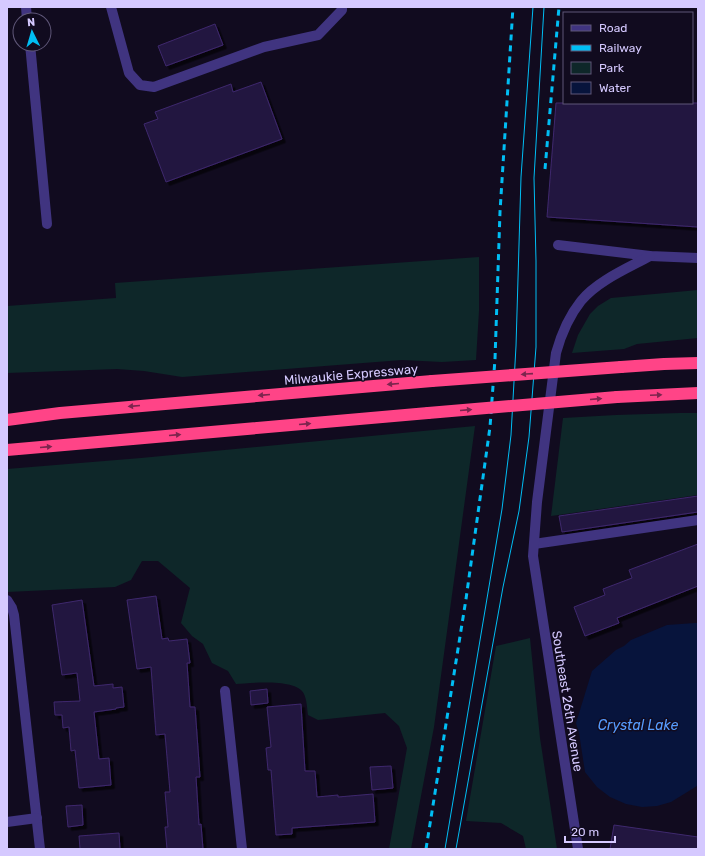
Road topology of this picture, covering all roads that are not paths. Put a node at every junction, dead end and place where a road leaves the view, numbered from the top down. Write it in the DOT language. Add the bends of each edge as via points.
graph roads {
  1 [pos="111,7"];
  2 [pos="342,7"];
  3 [pos="31,52"];
  4 [pos="47,224"];
  5 [pos="558,245"];
  6 [pos="650,256"];
  7 [pos="698,258"];
  8 [pos="698,363"];
  9 [pos="698,393"];
  10 [pos="60,413"];
  11 [pos="7,414"];
  12 [pos="7,420"];
  13 [pos="7,450"];
  14 [pos="698,520"];
  15 [pos="534,544"];
  16 [pos="7,600"];
  17 [pos="225,691"];
  18 [pos="37,818"];
  19 [pos="7,822"];
  20 [pos="40,849"];
  21 [pos="242,849"];
  22 [pos="578,849"];
  1 -- 2 [label="street" via="129,73 140,86 154,87 264,47 318,35"];
  3 -- 4 [label="street"];
  5 -- 6 [label="street"];
  6 -- 7 [label="street"];
  6 -- 15 [label="street, Southeast 26th Avenue" via="592,290 574,311 561,338 556,353"];
  8 -- 10 [label="highway, Milwaukie Expressway, one-way, bridge" via="432,381"];
  13 -- 9 [label="highway, one-way, bridge" via="617,397"];
  10 -- 11 [label="highway"];
  10 -- 12 [label="highway, Milwaukie Expressway"];
  14 -- 15 [label="street"];
  15 -- 22 [label="street, Southeast 26th Avenue" via="533,556"];
  16 -- 18 [label="street" via="14,615"];
  17 -- 21 [label="street"];
  18 -- 19 [label="street"];
  18 -- 20 [label="street"];
}
